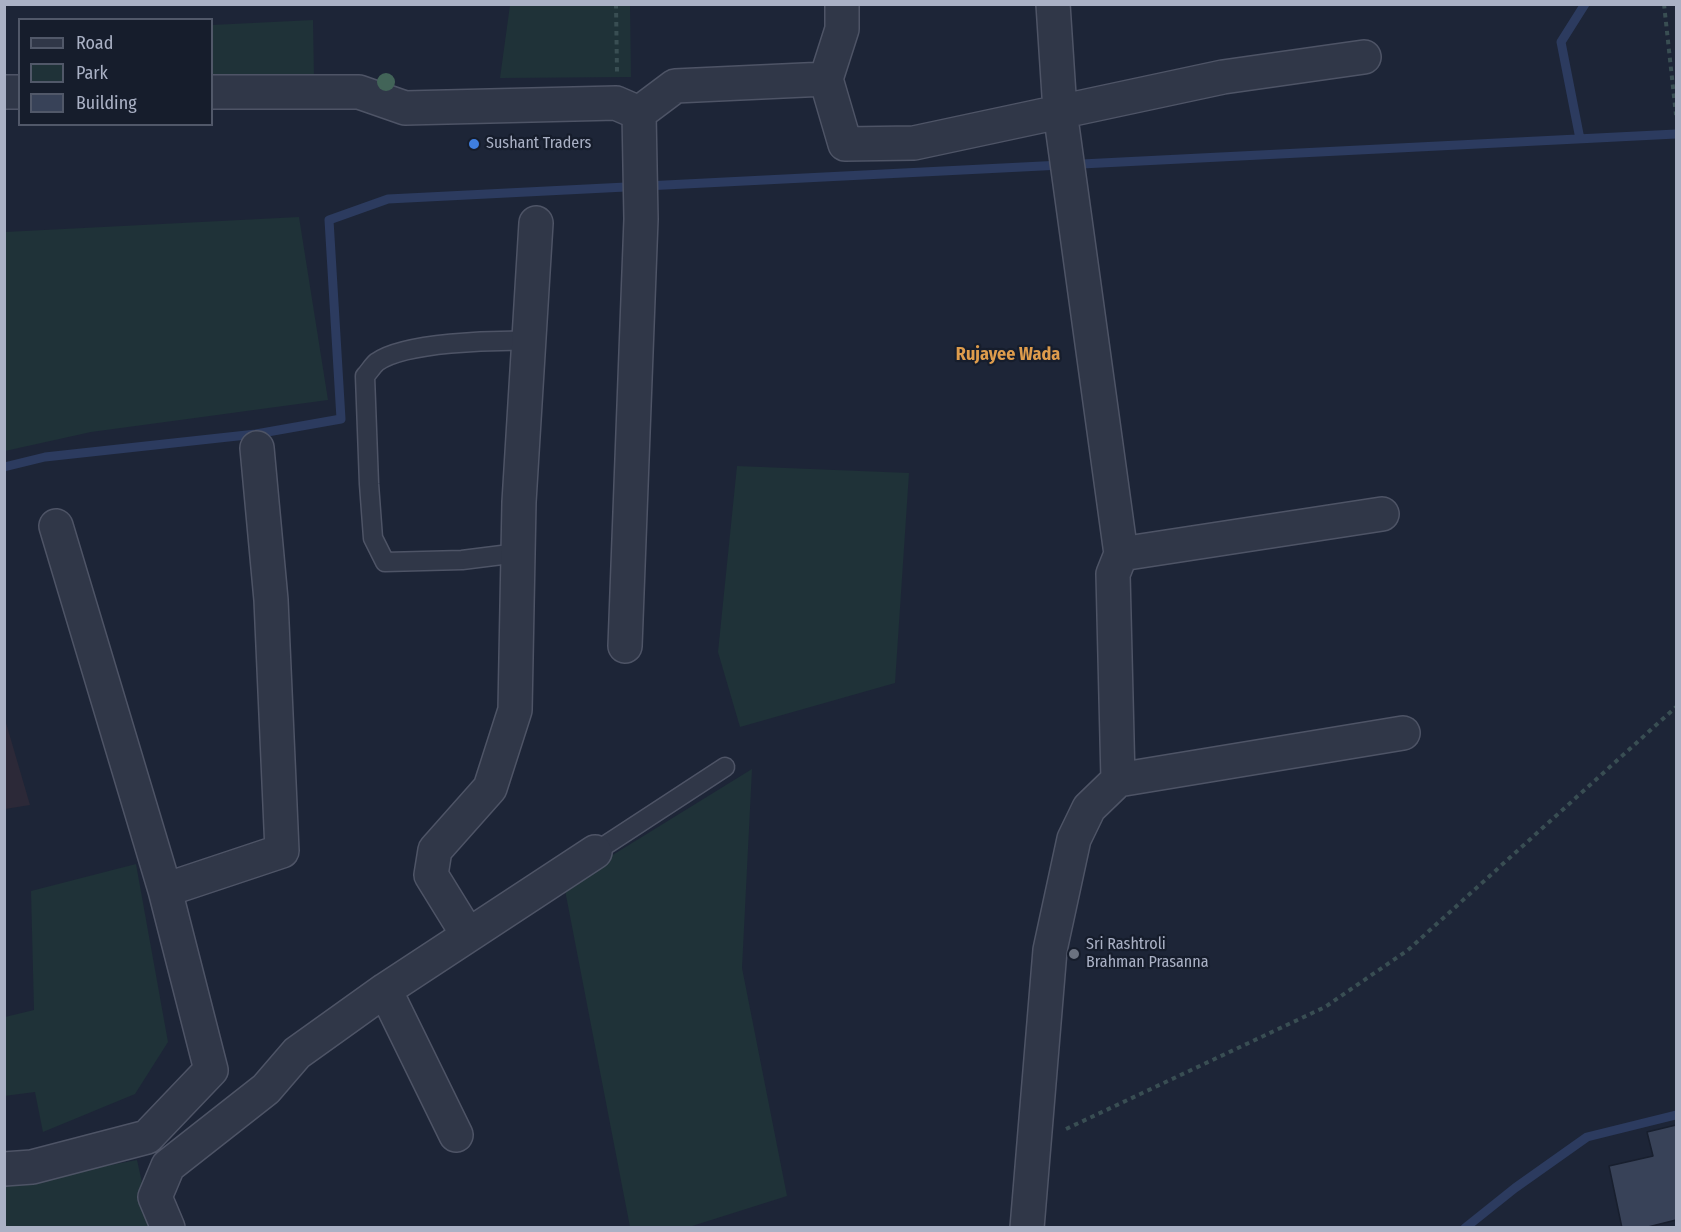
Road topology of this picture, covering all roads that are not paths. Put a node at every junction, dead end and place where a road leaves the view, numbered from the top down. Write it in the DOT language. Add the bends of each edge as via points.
graph roads {
  1 [pos="842,4"];
  2 [pos="1053,4"];
  3 [pos="1364,57"];
  4 [pos="826,79"];
  5 [pos="213,92"];
  6 [pos="628,108"];
  7 [pos="1060,111"];
  8 [pos="536,223"];
  9 [pos="529,341"];
  10 [pos="257,448"];
  11 [pos="1382,514"];
  12 [pos="56,526"];
  13 [pos="518,553"];
  14 [pos="1121,554"];
  15 [pos="625,646"];
  16 [pos="1403,733"];
  17 [pos="725,767"];
  18 [pos="1118,780"];
  19 [pos="595,852"];
  20 [pos="165,890"];
  21 [pos="468,935"];
  22 [pos="385,990"];
  23 [pos="456,1134"];
  24 [pos="4,1168"];
  25 [pos="168,1227"];
  26 [pos="1027,1227"];
  1 -- 4 [label="street" via="842,29"];
  2 -- 7 [label="street"];
  3 -- 7 [label="street" via="1223,77"];
  4 -- 6 [label="street" via="675,86"];
  4 -- 7 [label="street" via="845,144 914,143"];
  5 -- 6 [label="street" via="359,92 405,108"];
  6 -- 15 [label="street" via="640,231"];
  7 -- 14 [label="street"];
  8 -- 9 [label="street"];
  9 -- 13 [label="street"];
  9 -- 13 [label="lane" via="493,340 399,352 376,362 365,376 374,537 385,562 462,560"];
  10 -- 20 [label="street" via="271,600 282,851"];
  11 -- 14 [label="street"];
  12 -- 20 [label="street"];
  13 -- 21 [label="street" via="515,710 490,788 435,850 432,861 431,875"];
  14 -- 18 [label="street" via="1113,574"];
  16 -- 18 [label="street"];
  17 -- 19 [label="lane"];
  18 -- 26 [label="street" via="1089,808 1074,839 1050,950"];
  19 -- 21 [label="street"];
  20 -- 24 [label="street" via="211,1070 147,1137 32,1167"];
  21 -- 22 [label="street"];
  22 -- 23 [label="street"];
  22 -- 25 [label="street" via="297,1053 266,1089 168,1166 155,1197"];
}
